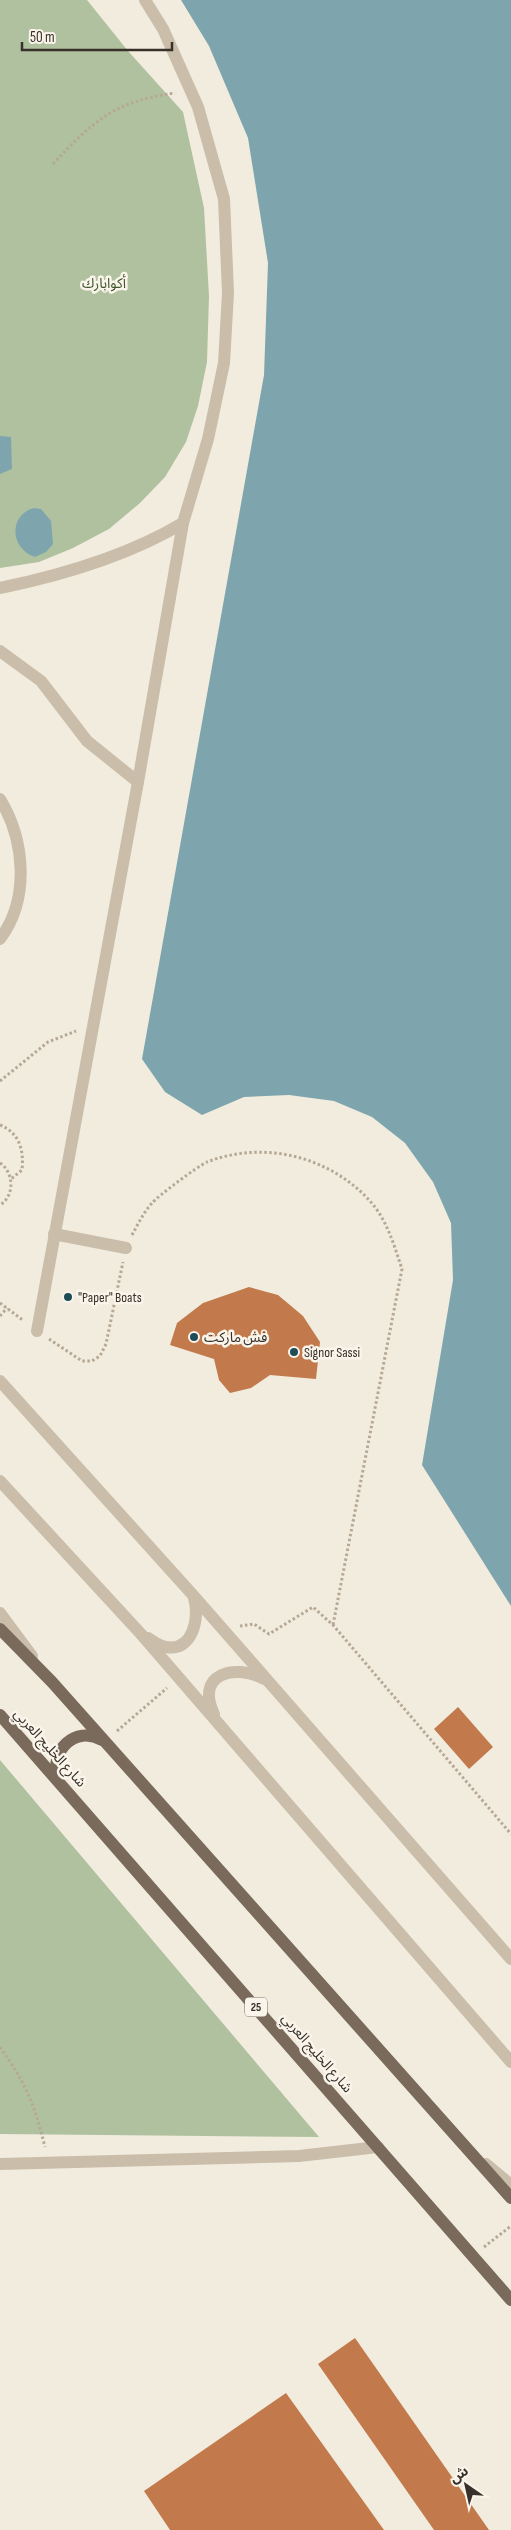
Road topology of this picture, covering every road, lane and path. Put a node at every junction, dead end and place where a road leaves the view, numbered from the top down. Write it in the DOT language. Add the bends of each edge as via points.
graph roads {
  1 [pos="145,0"];
  2 [pos="191,92"];
  3 [pos="53,164"];
  4 [pos="182,523"];
  5 [pos="0,588"];
  6 [pos="0,651"];
  7 [pos="138,782"];
  8 [pos="0,799"];
  9 [pos="0,939"];
  10 [pos="93,1024"];
  11 [pos="0,1081"];
  12 [pos="0,1125"];
  13 [pos="0,1163"];
  14 [pos="11,1179"];
  15 [pos="0,1205"];
  16 [pos="54,1234"];
  17 [pos="126,1248"];
  18 [pos="0,1303"];
  19 [pos="7,1308"];
  20 [pos="0,1316"];
  21 [pos="37,1331"];
  22 [pos="0,1381"];
  23 [pos="0,1480"];
  24 [pos="192,1594"];
  25 [pos="0,1613"];
  26 [pos="333,1625"];
  27 [pos="221,1628"];
  28 [pos="0,1629"];
  29 [pos="142,1634"];
  30 [pos="180,1678"];
  31 [pos="52,1682"];
  32 [pos="268,1682"];
  33 [pos="0,1715"];
  34 [pos="220,1725"];
  35 [pos="104,1741"];
  36 [pos="58,1779"];
  37 [pos="511,1834"];
  38 [pos="511,1959"];
  39 [pos="0,2046"];
  40 [pos="511,2062"];
  41 [pos="378,2147"];
  42 [pos="471,2151"];
  43 [pos="48,2163"];
  44 [pos="0,2164"];
  45 [pos="511,2185"];
  46 [pos="511,2198"];
  47 [pos="511,2226"];
  48 [pos="473,2256"];
  49 [pos="511,2300"];
  1 -- 2 [label="street" via="163,29"];
  2 -- 3 [label="path" via="145,97 114,110 85,130"];
  2 -- 4 [label="street" via="224,198 228,293 224,364 208,439"];
  4 -- 5 [label="street" via="153,541 99,562"];
  4 -- 7 [label="street"];
  6 -- 7 [label="street" via="41,681 87,741"];
  7 -- 10 [label="street"];
  8 -- 9 [label="street" via="18,843 21,882 17,905"];
  10 -- 11 [label="path" via="48,1042"];
  10 -- 16 [label="street"];
  12 -- 14 [label="path" via="7,1127 20,1141 23,1155 22,1170"];
  13 -- 14 [label="path"];
  14 -- 15 [label="path" via="10,1192"];
  16 -- 17 [label="street"];
  16 -- 21 [label="street"];
  17 -- 21 [label="path" via="106,1344 100,1356 92,1361 82,1361"];
  17 -- 26 [label="path" via="153,1202 206,1162 254,1151 302,1157 340,1174 370,1201 389,1231 402,1269"];
  18 -- 19 [label="path"];
  19 -- 20 [label="path"];
  19 -- 21 [label="path"];
  22 -- 24 [label="street"];
  23 -- 29 [label="street"];
  24 -- 27 [label="street"];
  24 -- 29 [label="street" via="197,1616 188,1639 164,1647"];
  25 -- 31 [label="street"];
  26 -- 27 [label="path" via="313,1607 268,1634 254,1624"];
  26 -- 37 [label="path"];
  27 -- 32 [label="street"];
  28 -- 31 [label="main road"];
  29 -- 30 [label="street"];
  30 -- 34 [label="street"];
  30 -- 35 [label="path"];
  31 -- 35 [label="main road"];
  32 -- 34 [label="street" via="251,1673 238,1671 218,1677 209,1695 211,1708"];
  32 -- 38 [label="street"];
  33 -- 36 [label="main road, شارع الخليج العربي / 25"];
  34 -- 40 [label="street"];
  35 -- 36 [label="main road" via="83,1736 64,1745 57,1758"];
  35 -- 42 [label="main road"];
  36 -- 41 [label="main road, شارع الخليج العربي / 25"];
  39 -- 43 [label="path" via="27,2089"];
  41 -- 43 [label="street" via="299,2156"];
  41 -- 48 [label="main road, شارع الخليج العربي / 25"];
  42 -- 45 [label="street"];
  42 -- 46 [label="main road"];
  43 -- 44 [label="street"];
  47 -- 48 [label="path"];
  48 -- 49 [label="main road, شارع الخليج العربي / 25"];
}
